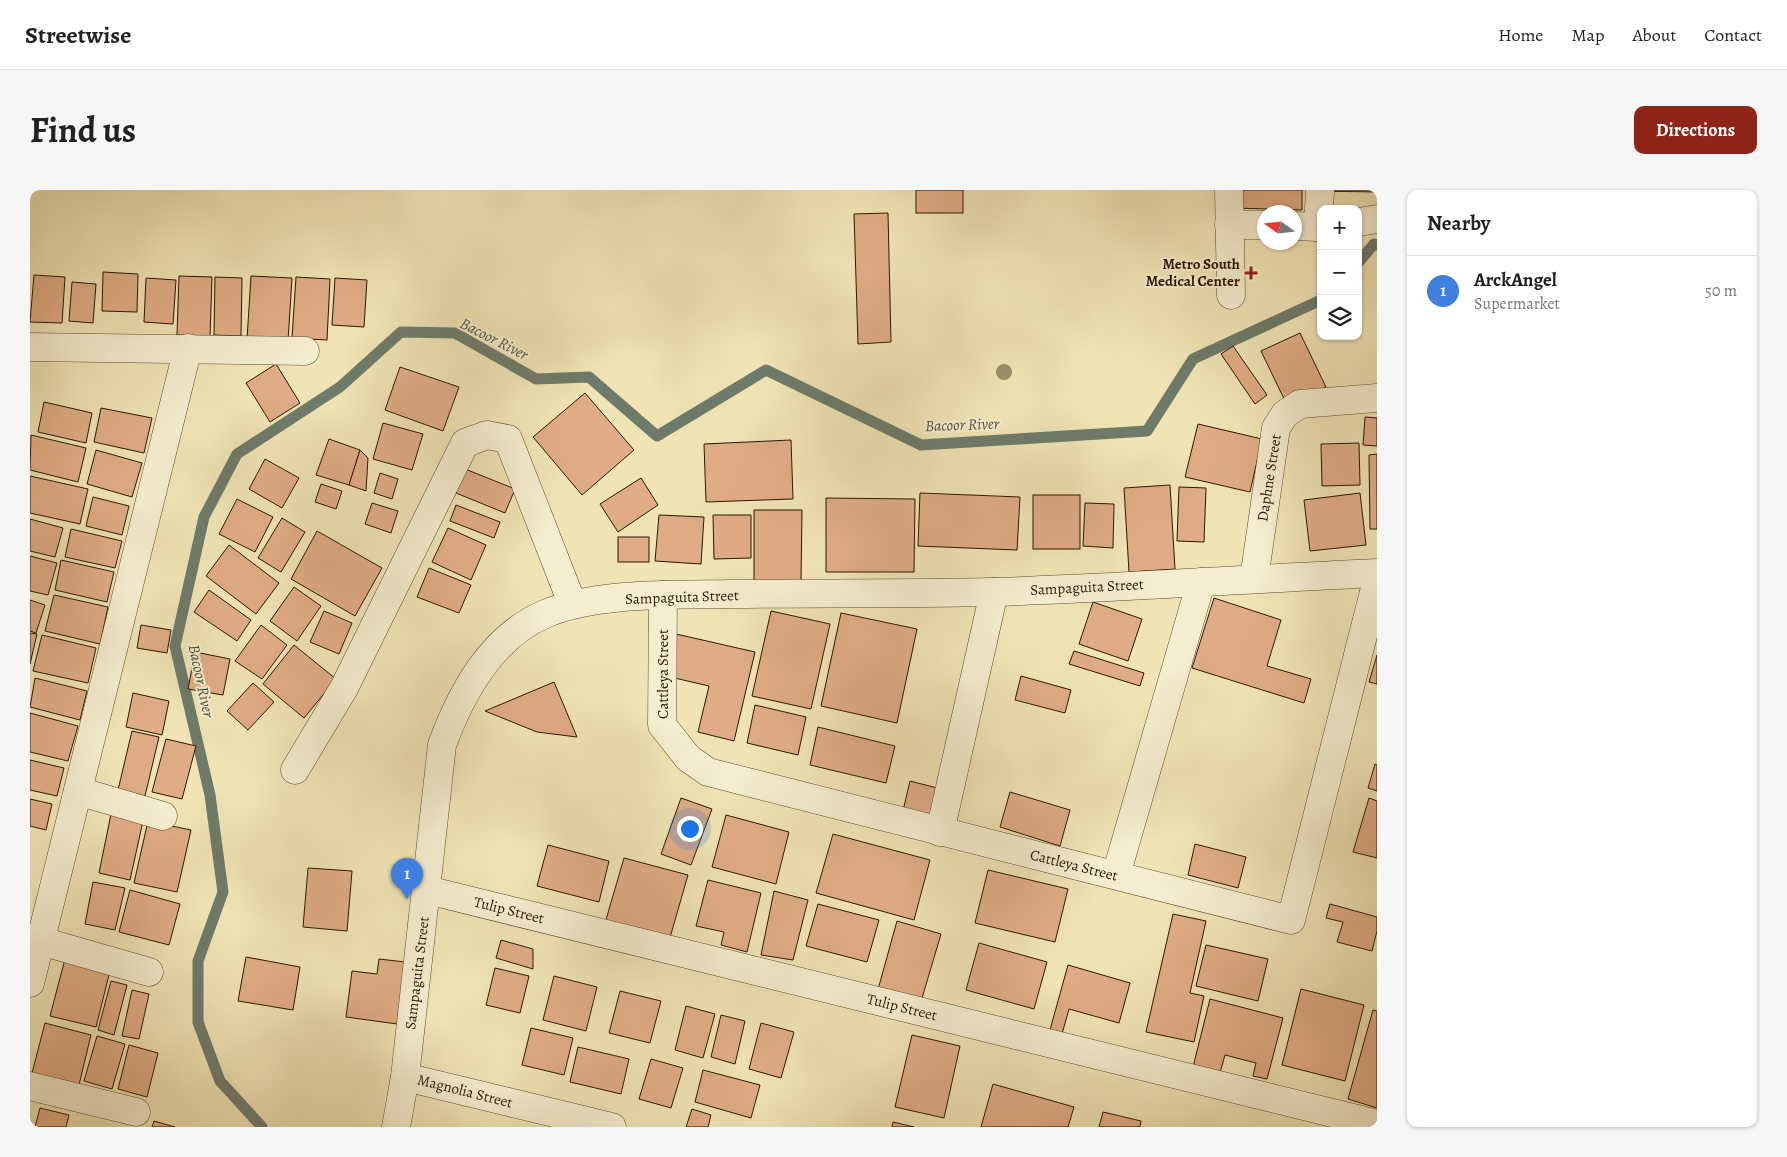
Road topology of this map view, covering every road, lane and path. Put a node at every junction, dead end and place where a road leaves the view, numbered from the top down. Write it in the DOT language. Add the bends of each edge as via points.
graph roads {
  1 [pos="1229,190"];
  2 [pos="1320,191"];
  3 [pos="1377,219"];
  4 [pos="1362,221"];
  5 [pos="1229,225"];
  6 [pos="1257,226"];
  7 [pos="1311,226"];
  8 [pos="1231,295"];
  9 [pos="30,347"];
  10 [pos="188,348"];
  11 [pos="305,351"];
  12 [pos="1377,398"];
  13 [pos="1377,573"];
  14 [pos="1254,579"];
  15 [pos="1377,580"];
  16 [pos="1201,582"];
  17 [pos="994,592"];
  18 [pos="663,595"];
  19 [pos="572,603"];
  20 [pos="295,770"];
  21 [pos="78,791"];
  22 [pos="163,816"];
  23 [pos="940,832"];
  24 [pos="1116,875"];
  25 [pos="427,890"];
  26 [pos="40,941"];
  27 [pos="149,972"];
  28 [pos="30,983"];
  29 [pos="405,1077"];
  30 [pos="30,1086"];
  31 [pos="136,1112"];
  32 [pos="1377,1124"];
  33 [pos="396,1127"];
  34 [pos="612,1127"];
  1 -- 5 [label="street"];
  2 -- 7 [label="street"];
  3 -- 4 [label="street"];
  5 -- 6 [label="street"];
  5 -- 8 [label="street"];
  9 -- 10 [label="street"];
  10 -- 11 [label="street"];
  10 -- 21 [label="street"];
  12 -- 14 [label="street, Daphne Street" via="1300,404 1285,414 1276,428"];
  13 -- 14 [label="street, Sampaguita Street"];
  14 -- 16 [label="street, Sampaguita Street"];
  15 -- 24 [label="street, Cattleya Street" via="1290,920"];
  16 -- 17 [label="street, Sampaguita Street"];
  16 -- 24 [label="street"];
  17 -- 18 [label="street, Sampaguita Street"];
  17 -- 23 [label="street"];
  18 -- 19 [label="street, Sampaguita Street"];
  18 -- 23 [label="street, Cattleya Street" via="662,725 688,758 708,772"];
  19 -- 20 [label="street" via="508,439 487,435 465,443 344,688"];
  19 -- 25 [label="street, Sampaguita Street" via="542,615 500,643 454,710 442,745"];
  21 -- 22 [label="street"];
  21 -- 26 [label="street"];
  23 -- 24 [label="street, Cattleya Street"];
  25 -- 29 [label="street, Sampaguita Street"];
  25 -- 32 [label="street, Tulip Street"];
  26 -- 27 [label="street"];
  26 -- 28 [label="street"];
  29 -- 33 [label="street, Sampaguita Street"];
  29 -- 34 [label="street, Magnolia Street"];
  30 -- 31 [label="street"];
}
